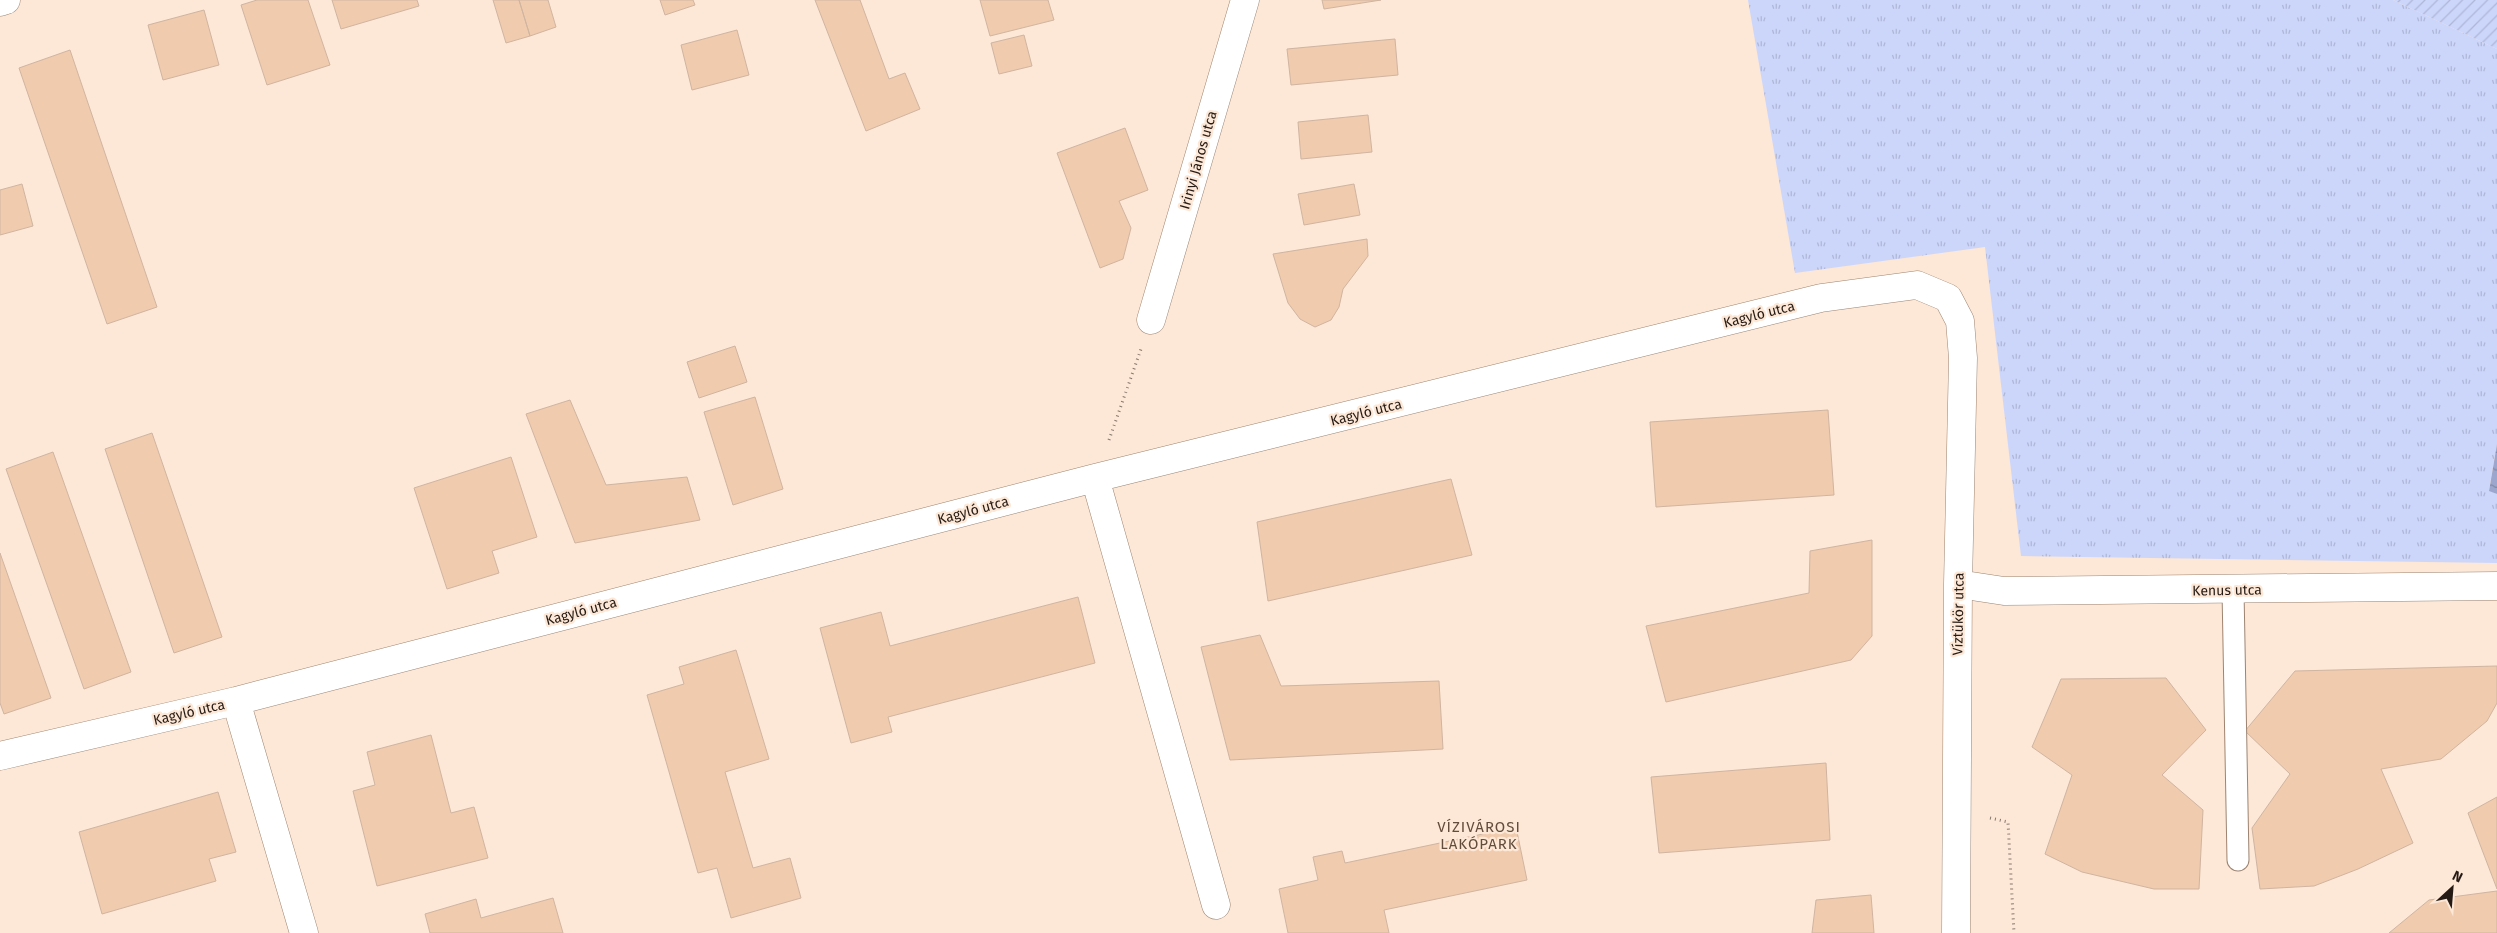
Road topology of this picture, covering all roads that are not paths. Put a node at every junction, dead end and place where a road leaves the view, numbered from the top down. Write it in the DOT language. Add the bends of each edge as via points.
graph roads {
  1 [pos="6,0"];
  2 [pos="1245,0"];
  3 [pos="0,2"];
  4 [pos="1948,298"];
  5 [pos="1151,320"];
  6 [pos="1095,478"];
  7 [pos="1958,584"];
  8 [pos="2497,586"];
  9 [pos="2233,590"];
  10 [pos="236,701"];
  11 [pos="0,756"];
  12 [pos="2238,860"];
  13 [pos="1216,905"];
  14 [pos="304,933"];
  15 [pos="1956,933"];
  1 -- 3 [label="street"];
  2 -- 5 [label="street, Irinyi János utca"];
  4 -- 6 [label="street, Kagyló utca" via="1917,286 1821,298"];
  4 -- 7 [label="street, Víztükör utca" via="1960,321 1963,358"];
  6 -- 10 [label="street, Kagyló utca"];
  6 -- 13 [label="street"];
  7 -- 9 [label="street, Kenus utca" via="2004,591"];
  7 -- 15 [label="street, Víztükör utca"];
  8 -- 9 [label="street, Kenus utca"];
  9 -- 12 [label="lane"];
  10 -- 11 [label="street, Kagyló utca"];
  10 -- 14 [label="street"];
}
